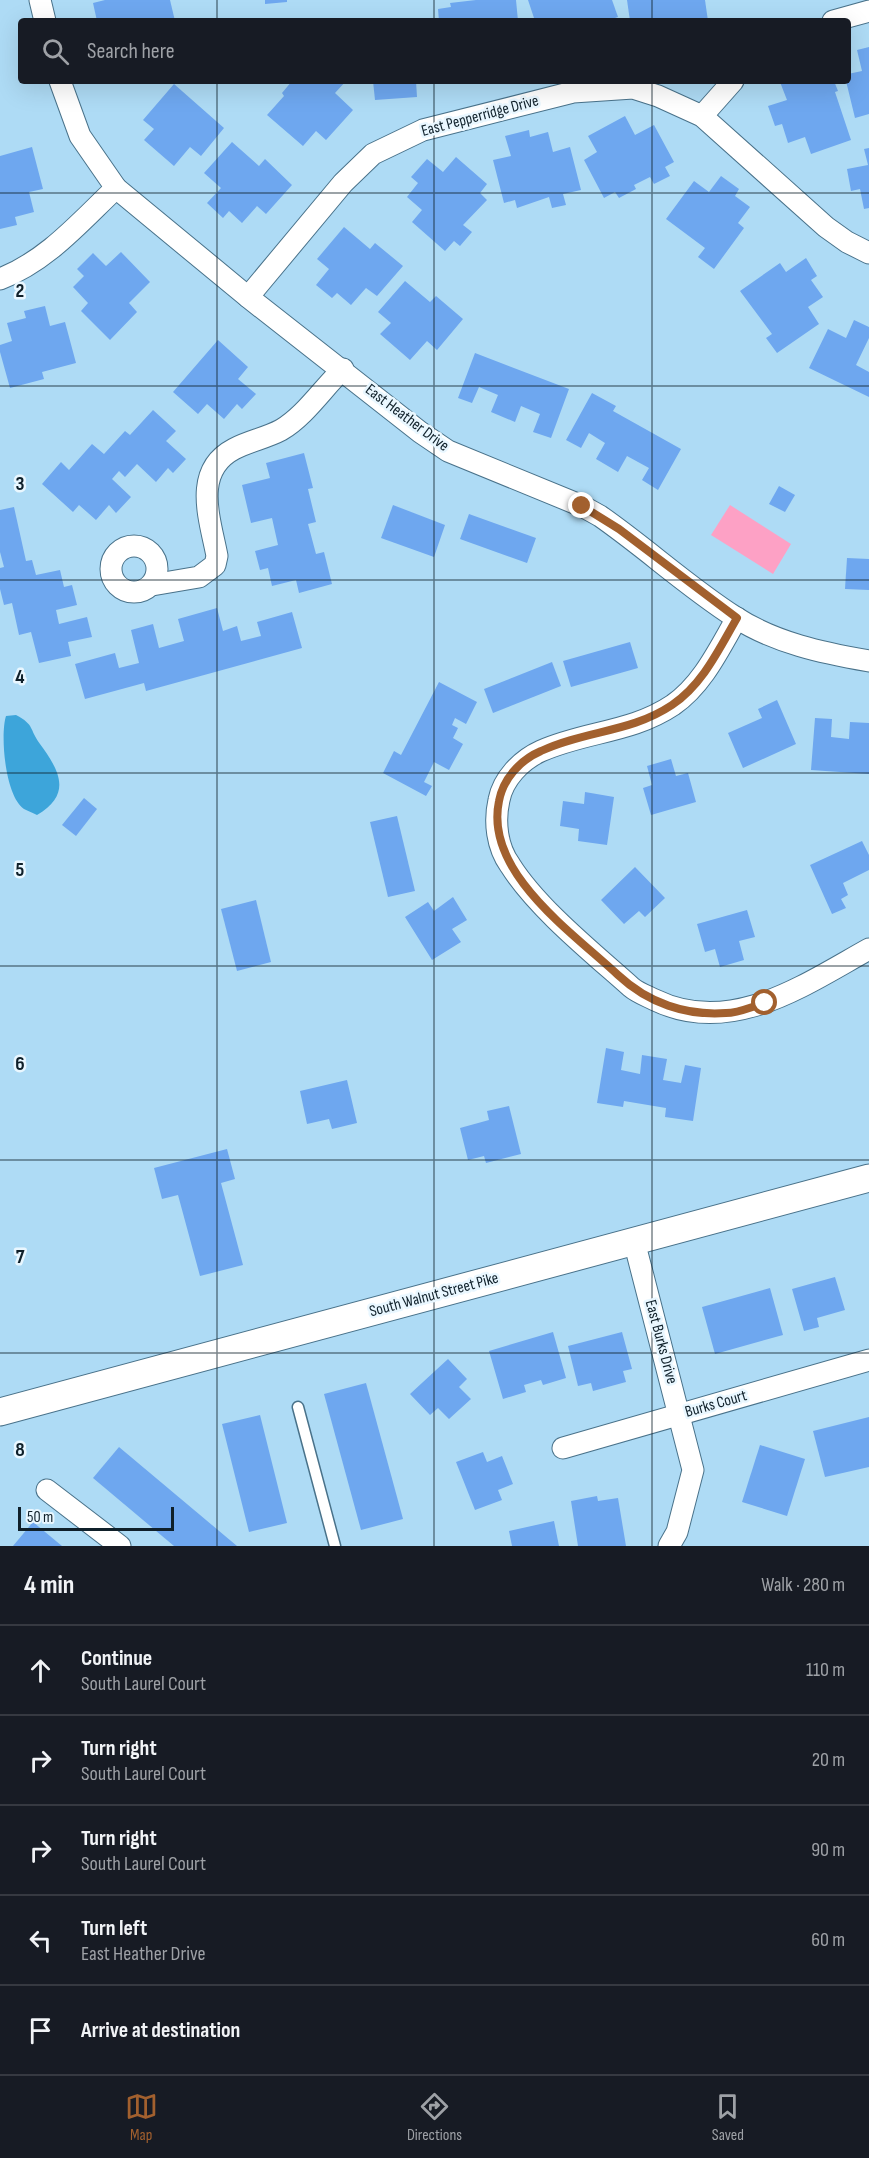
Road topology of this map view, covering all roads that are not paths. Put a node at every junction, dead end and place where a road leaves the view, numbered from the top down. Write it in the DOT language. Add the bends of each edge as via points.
graph roads {
  1 [pos="40,0"];
  2 [pos="869,11"];
  3 [pos="44,18"];
  4 [pos="844,18"];
  5 [pos="61,84"];
  6 [pos="730,84"];
  7 [pos="702,116"];
  8 [pos="116,188"];
  9 [pos="869,253"];
  10 [pos="0,279"];
  11 [pos="248,297"];
  12 [pos="343,369"];
  13 [pos="152,585"];
  14 [pos="737,618"];
  15 [pos="869,661"];
  16 [pos="869,949"];
  17 [pos="869,1178"];
  18 [pos="634,1241"];
  19 [pos="869,1360"];
  20 [pos="297,1407"];
  21 [pos="0,1412"];
  22 [pos="680,1414"];
  23 [pos="563,1448"];
  24 [pos="47,1490"];
  25 [pos="120,1546"];
  26 [pos="335,1546"];
  27 [pos="669,1546"];
  1 -- 3 [label="street"];
  2 -- 4 [label="street"];
  5 -- 8 [label="street, East Heather Drive" via="80,136"];
  6 -- 7 [label="street"];
  7 -- 9 [label="street, East Pepperridge Drive" via="826,227"];
  7 -- 11 [label="street, East Pepperridge Drive" via="633,88 607,88 573,92 415,134 373,154 358,168"];
  8 -- 10 [label="street" via="45,255"];
  8 -- 11 [label="street, East Heather Drive"];
  11 -- 12 [label="street, East Heather Drive"];
  12 -- 13 [label="street" via="291,422 235,449 212,470 207,489 215,565 198,577"];
  12 -- 14 [label="street, East Heather Drive" via="448,452 600,516"];
  14 -- 15 [label="street, East Heather Drive" via="790,643"];
  14 -- 16 [label="street" via="701,678 675,703 637,724 538,752 515,770 501,787 496,813 499,840 509,864 563,924 634,990 666,1005 690,1012 728,1014 765,1003"];
  17 -- 18 [label="street, South Walnut Street Pike"];
  18 -- 21 [label="street, South Walnut Street Pike"];
  18 -- 22 [label="street, East Burks Drive"];
  19 -- 22 [label="street, Burks Court"];
  20 -- 26 [label="lane"];
  22 -- 23 [label="street, Burks Court"];
  22 -- 27 [label="street, East Burks Drive" via="693,1470 677,1532"];
  24 -- 25 [label="street"];
}
